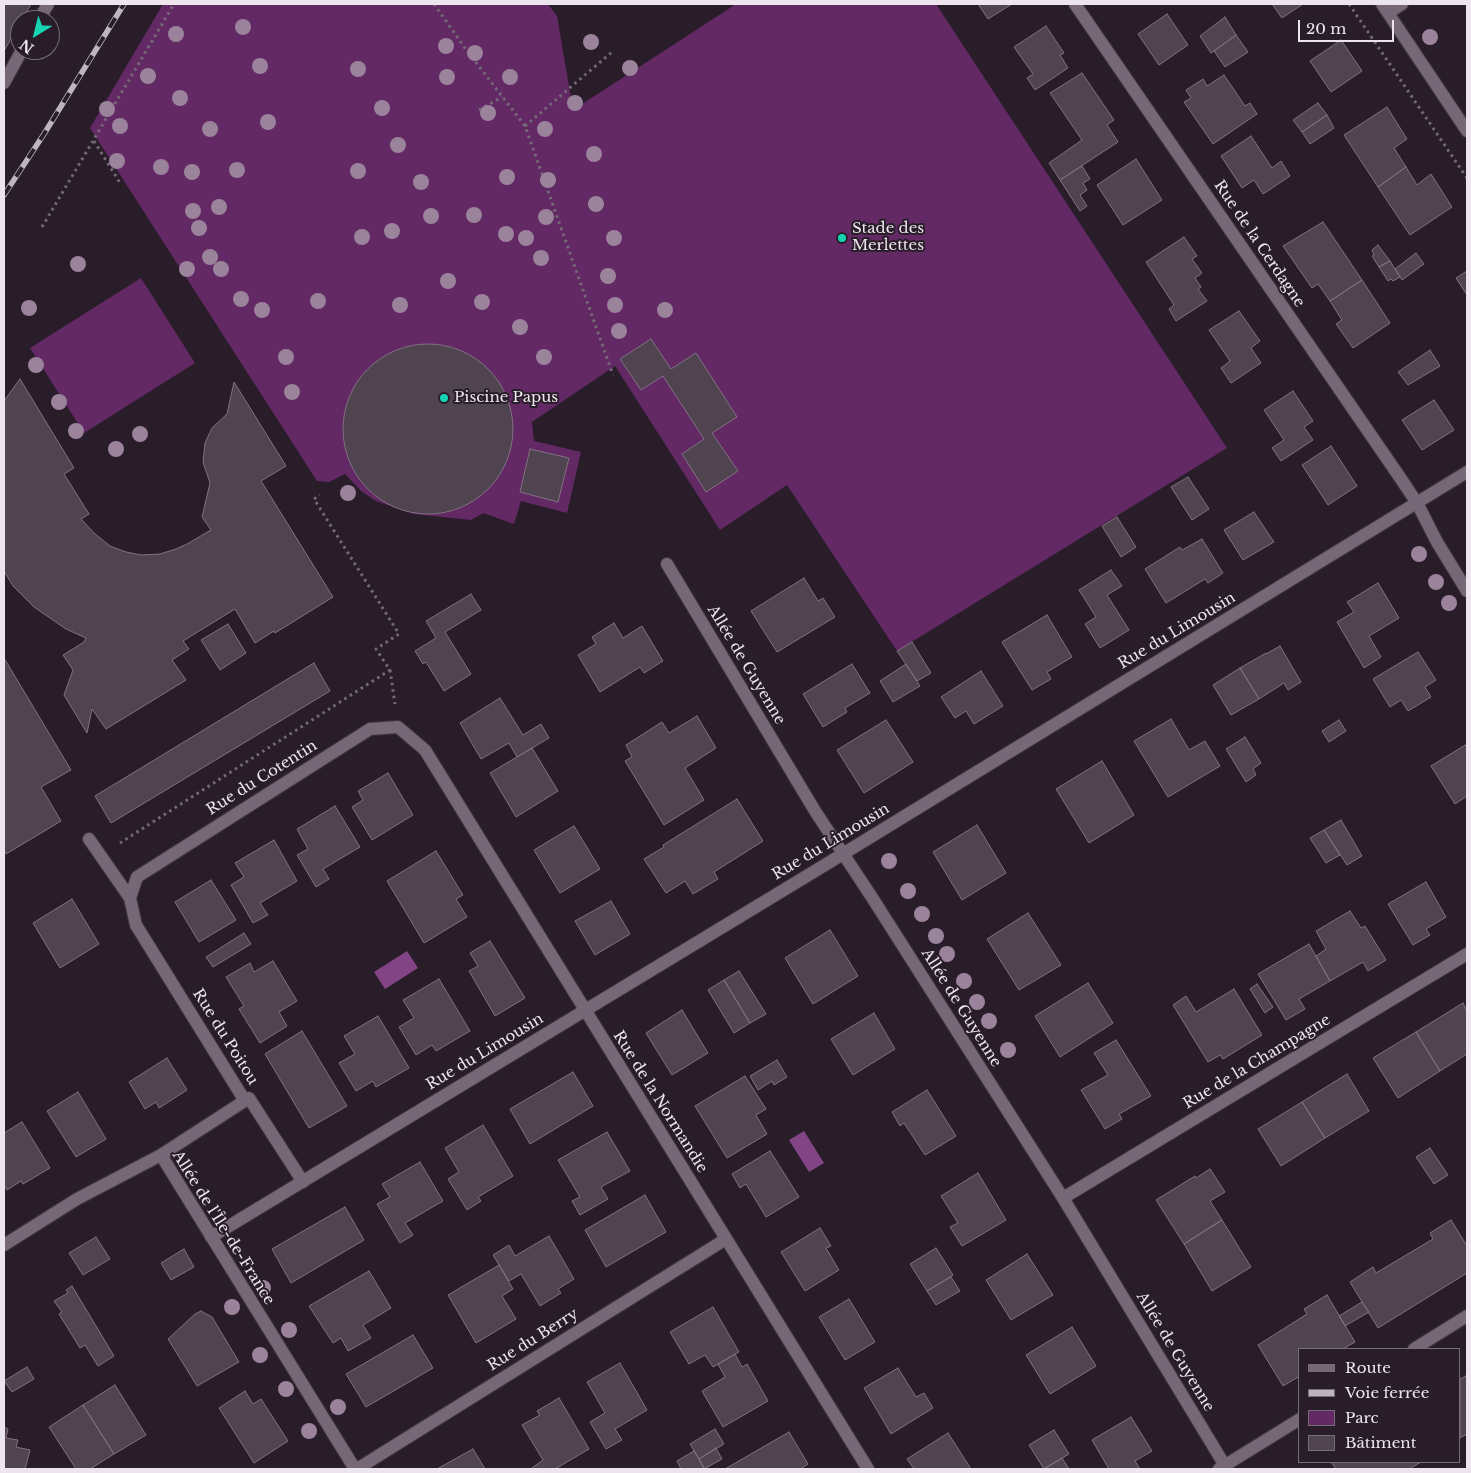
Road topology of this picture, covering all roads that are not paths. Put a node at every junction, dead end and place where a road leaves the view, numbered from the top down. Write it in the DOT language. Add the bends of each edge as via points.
graph roads {
  1 [pos="1075,4"];
  2 [pos="1402,4"];
  3 [pos="1385,8"];
  4 [pos="17,60"];
  5 [pos="4,83"];
  6 [pos="1467,131"];
  7 [pos="1467,472"];
  8 [pos="1417,503"];
  9 [pos="667,564"];
  10 [pos="1467,591"];
  11 [pos="398,727"];
  12 [pos="89,838"];
  13 [pos="842,854"];
  14 [pos="130,898"];
  15 [pos="1467,954"];
  16 [pos="585,1010"];
  17 [pos="245,1101"];
  18 [pos="160,1155"];
  19 [pos="303,1182"];
  20 [pos="1063,1198"];
  21 [pos="211,1237"];
  22 [pos="726,1239"];
  23 [pos="4,1244"];
  24 [pos="1467,1316"];
  25 [pos="1416,1348"];
  26 [pos="1298,1420"];
  27 [pos="1223,1468"];
  28 [pos="356,1469"];
  29 [pos="868,1469"];
  1 -- 8 [label="street, Rue de la Cerdagne"];
  2 -- 3 [label="street"];
  3 -- 6 [label="street"];
  4 -- 5 [label="street"];
  7 -- 8 [label="street, Rue du Limousin"];
  8 -- 10 [label="street"];
  8 -- 13 [label="street, Rue du Limousin"];
  9 -- 13 [label="street, Allée de Guyenne"];
  11 -- 14 [label="street, Rue du Cotentin" via="370,729 136,877"];
  11 -- 16 [label="street, Rue de la Normandie" via="425,750"];
  12 -- 14 [label="street"];
  13 -- 16 [label="street, Rue du Limousin"];
  13 -- 20 [label="street, Allée de Guyenne"];
  14 -- 17 [label="street, Rue du Poitou" via="136,924"];
  15 -- 20 [label="street, Rue de la Champagne"];
  16 -- 19 [label="street, Rue du Limousin"];
  16 -- 22 [label="street, Rue de la Normandie"];
  17 -- 18 [label="street"];
  17 -- 19 [label="street, Rue du Poitou" via="250,1098"];
  18 -- 21 [label="street, Allée de l'Île-de-France"];
  18 -- 23 [label="street, Allée de l'Île-de-France" via="77,1199"];
  19 -- 21 [label="street, Rue du Limousin"];
  20 -- 27 [label="street, Allée de Guyenne"];
  21 -- 28 [label="street, Allée de l'Île-de-France"];
  22 -- 28 [label="street, Rue du Berry"];
  22 -- 29 [label="street, Rue de la Normandie"];
  24 -- 25 [label="street"];
  26 -- 27 [label="street"];
}
